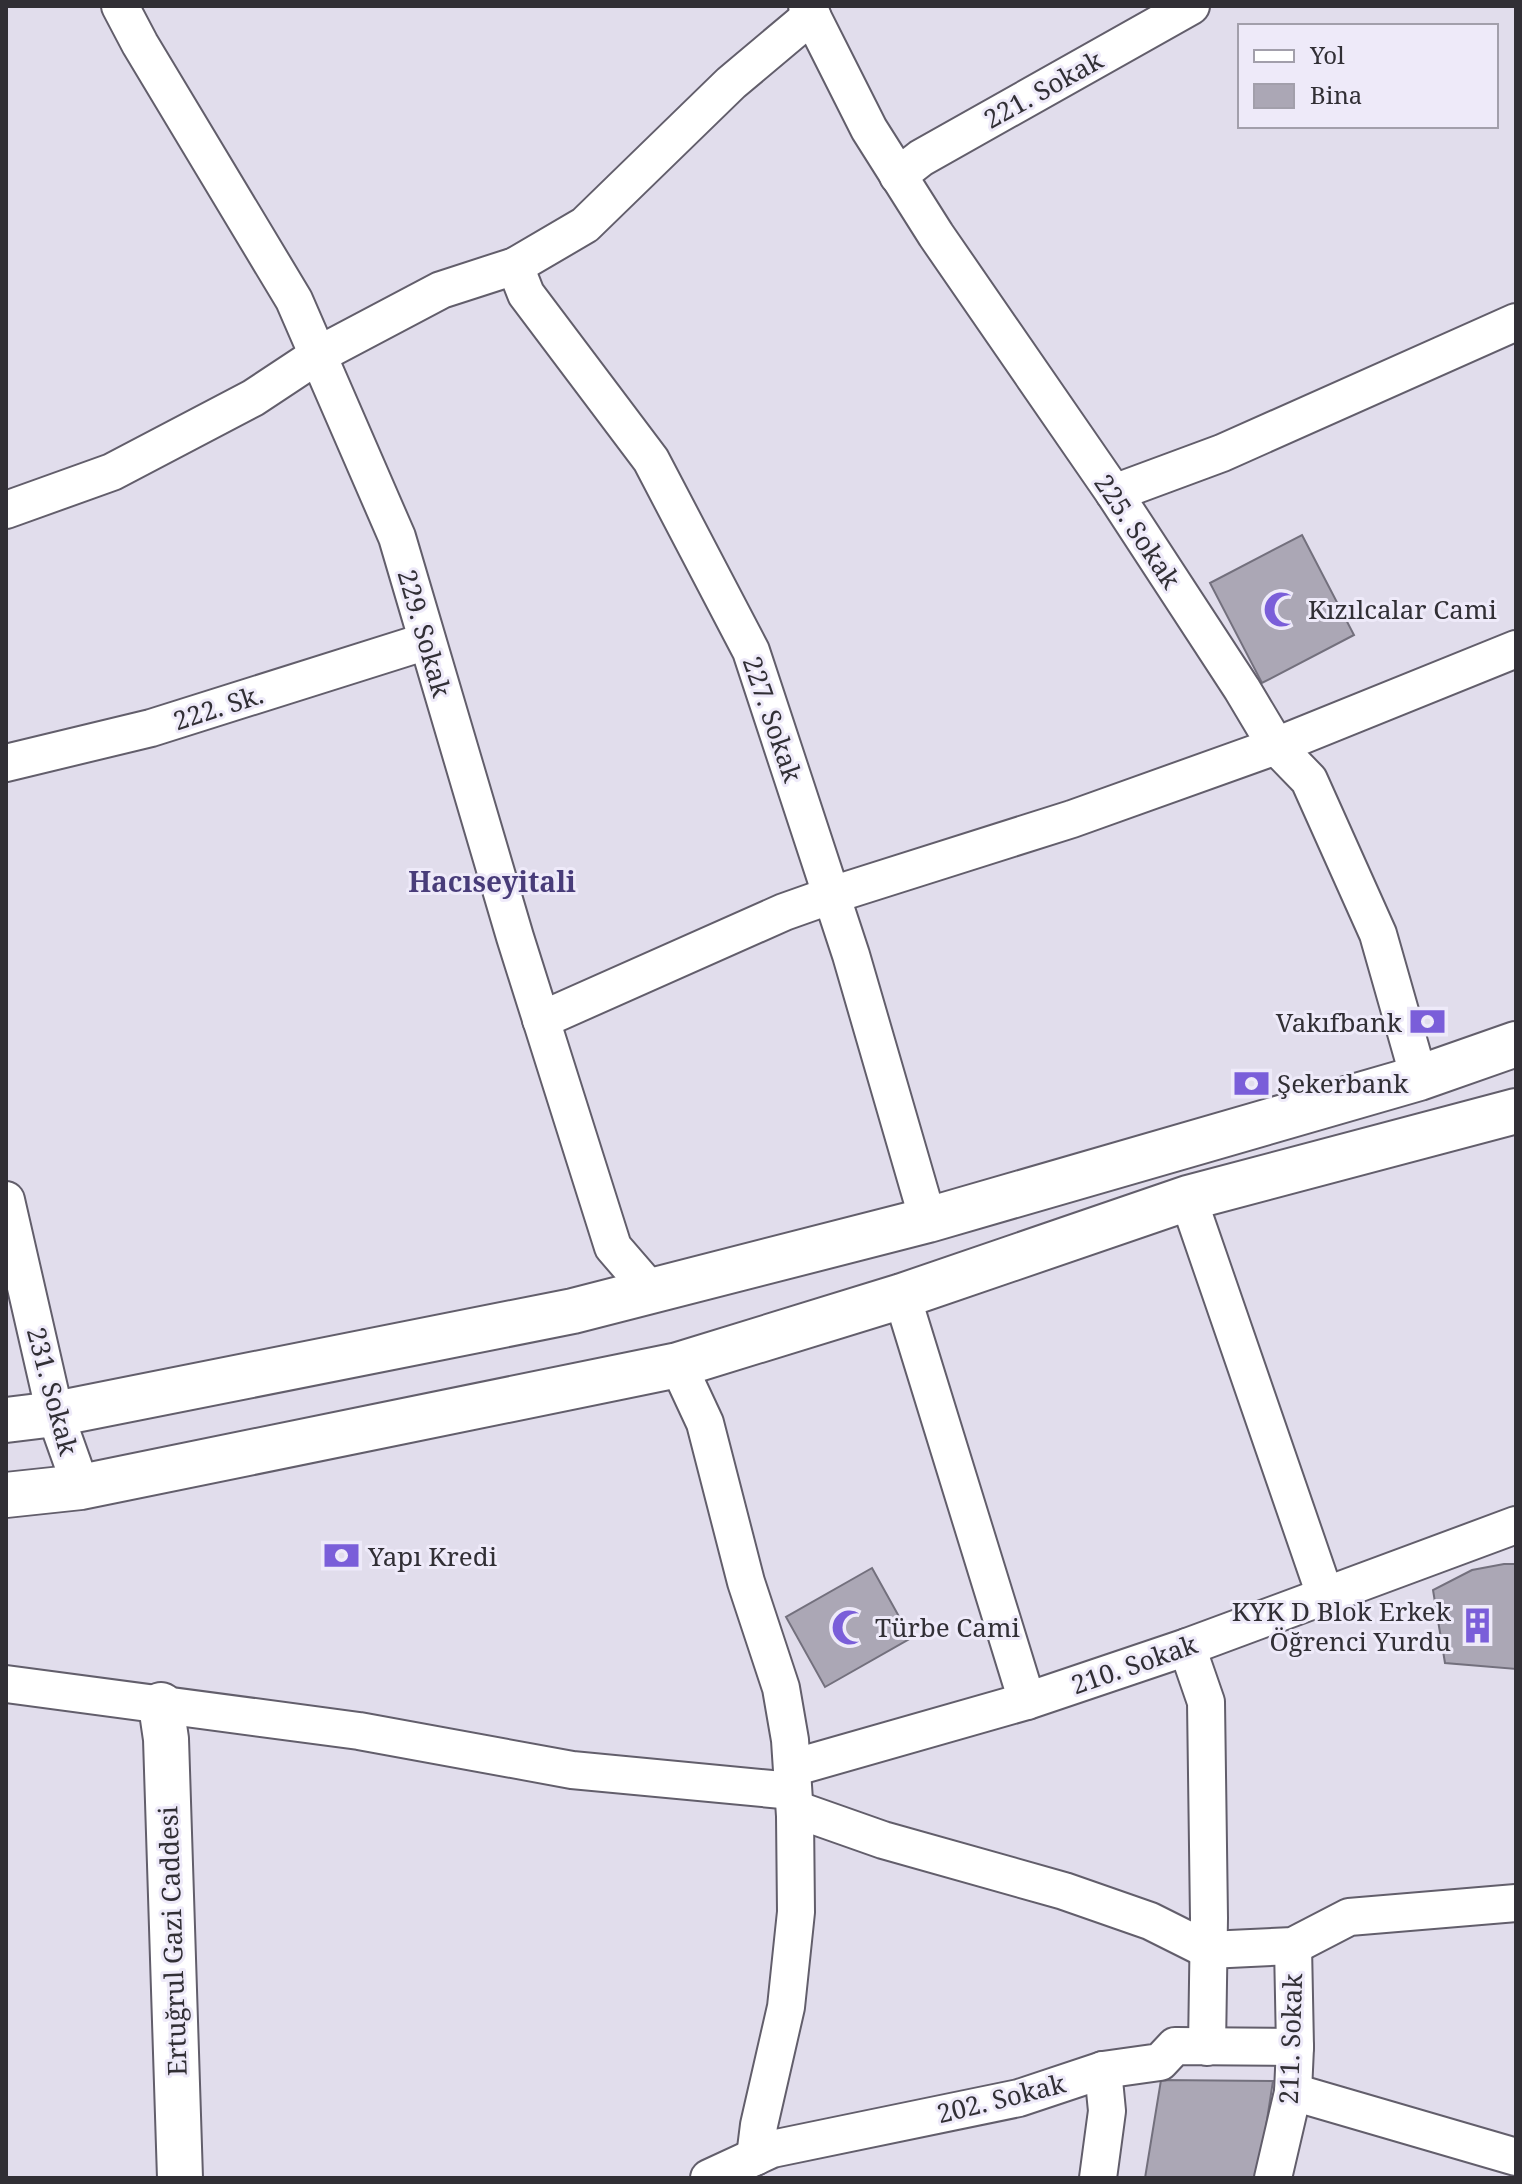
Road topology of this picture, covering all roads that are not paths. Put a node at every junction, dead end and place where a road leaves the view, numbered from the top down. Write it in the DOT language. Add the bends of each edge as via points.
graph roads {
  1 [pos="120,6"];
  2 [pos="1191,6"];
  3 [pos="809,11"];
  4 [pos="898,176"];
  5 [pos="515,266"];
  6 [pos="1516,322"];
  7 [pos="318,355"];
  8 [pos="1114,493"];
  9 [pos="6,510"];
  10 [pos="427,641"];
  11 [pos="1516,649"];
  12 [pos="1276,746"];
  13 [pos="6,763"];
  14 [pos="832,895"];
  15 [pos="541,1020"];
  16 [pos="1516,1044"];
  17 [pos="1419,1078"];
  18 [pos="1516,1111"];
  19 [pos="1188,1198"];
  20 [pos="6,1200"];
  21 [pos="928,1220"];
  22 [pos="651,1291"];
  23 [pos="902,1296"];
  24 [pos="678,1365"];
  25 [pos="55,1414"];
  26 [pos="6,1420"];
  27 [pos="81,1487"];
  28 [pos="6,1495"];
  29 [pos="1516,1525"];
  30 [pos="1325,1595"];
  31 [pos="1187,1647"];
  32 [pos="6,1684"];
  33 [pos="1027,1701"];
  34 [pos="161,1705"];
  35 [pos="793,1789"];
  36 [pos="1516,1903"];
  37 [pos="1293,1946"];
  38 [pos="1208,1950"];
  39 [pos="1207,2047"];
  40 [pos="1295,2047"];
  41 [pos="1103,2070"];
  42 [pos="1293,2092"];
  43 [pos="755,2157"];
  44 [pos="1516,2157"];
  45 [pos="180,2178"];
  46 [pos="709,2178"];
  47 [pos="1098,2178"];
  48 [pos="1273,2178"];
  1 -- 7 [label="street, 229. Sokak" via="294,300"];
  2 -- 4 [label="street, 221. Sokak" via="921,158"];
  3 -- 4 [label="street, 225. Sokak"];
  3 -- 5 [label="street" via="585,225"];
  4 -- 8 [label="street, 225. Sokak"];
  5 -- 7 [label="street" via="441,290"];
  5 -- 14 [label="street, 227. Sokak" via="526,294 651,460 751,651"];
  6 -- 8 [label="street" via="1222,453"];
  7 -- 9 [label="street" via="253,398 112,472"];
  7 -- 10 [label="street, 229. Sokak" via="397,537"];
  8 -- 12 [label="street, 225. Sokak"];
  10 -- 13 [label="street, 222. Sk." via="151,728"];
  10 -- 15 [label="street, 229. Sokak"];
  11 -- 12 [label="street"];
  12 -- 14 [label="street" via="1072,819"];
  12 -- 17 [label="street, 225. Sokak" via="1309,780 1378,934"];
  14 -- 15 [label="street"];
  14 -- 21 [label="street, 227. Sokak"];
  15 -- 22 [label="street, 229. Sokak" via="613,1247"];
  16 -- 17 [label="main road"];
  17 -- 21 [label="main road"];
  18 -- 19 [label="main road"];
  19 -- 23 [label="main road"];
  19 -- 30 [label="street"];
  20 -- 25 [label="street, 231. Sokak"];
  21 -- 22 [label="main road"];
  22 -- 25 [label="main road"];
  23 -- 24 [label="main road"];
  23 -- 33 [label="street"];
  24 -- 27 [label="main road"];
  24 -- 35 [label="street" via="705,1423 746,1582 781,1688"];
  25 -- 26 [label="main road"];
  25 -- 27 [label="street, 231. Sokak"];
  27 -- 28 [label="main road"];
  29 -- 30 [label="street, 210. Sokak"];
  30 -- 31 [label="street, 210. Sokak"];
  31 -- 33 [label="street, 210. Sokak"];
  31 -- 38 [label="street" via="1206,1702"];
  32 -- 34 [label="street"];
  33 -- 35 [label="street, 210. Sokak"];
  34 -- 35 [label="street" via="359,1731 572,1770"];
  34 -- 45 [label="main road, Ertuğrul Gazi Caddesi"];
  35 -- 38 [label="street" via="883,1840 1064,1891 1150,1921"];
  35 -- 43 [label="street" via="796,1912 786,2007"];
  36 -- 37 [label="street" via="1349,1917"];
  37 -- 38 [label="street"];
  37 -- 40 [label="street, 211. Sokak"];
  38 -- 39 [label="street"];
  39 -- 40 [label="street, 202. Sokak"];
  39 -- 41 [label="street, 202. Sokak" via="1175,2046 1160,2062"];
  40 -- 42 [label="street, 211. Sokak"];
  41 -- 43 [label="street, 202. Sokak" via="1019,2098 772,2149"];
  41 -- 47 [label="street" via="1107,2111"];
  42 -- 44 [label="street"];
  42 -- 48 [label="street, 211. Sokak"];
  43 -- 46 [label="street, 202. Sokak"];
}
